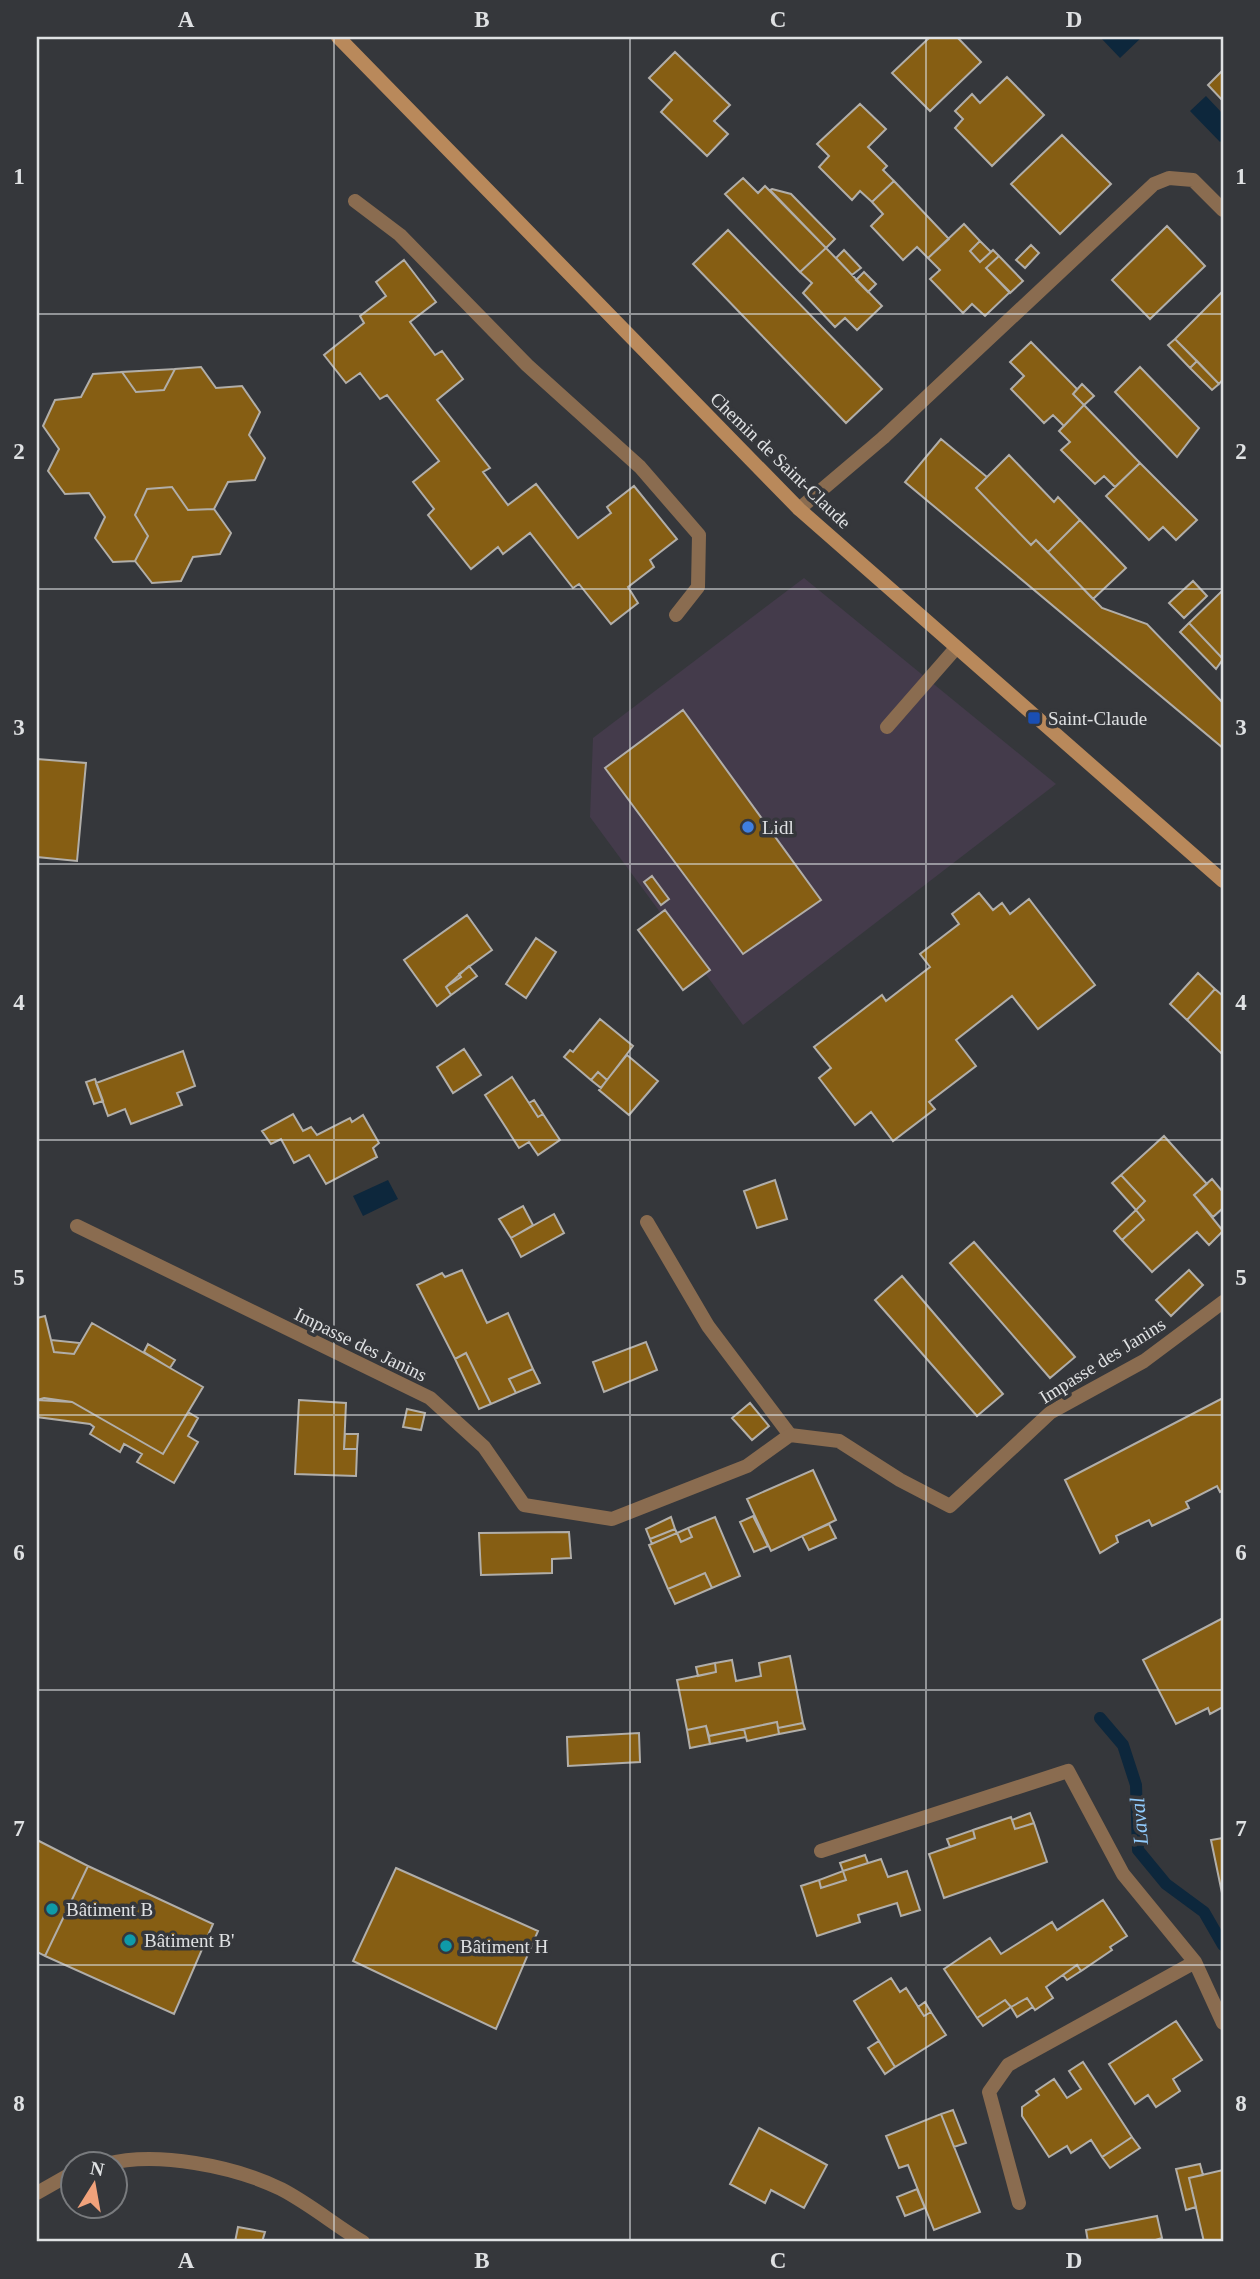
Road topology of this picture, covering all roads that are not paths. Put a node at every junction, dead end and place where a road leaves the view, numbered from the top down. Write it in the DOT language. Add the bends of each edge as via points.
graph roads {
  1 [pos="338,37"];
  2 [pos="355,201"];
  3 [pos="1223,211"];
  4 [pos="799,509"];
  5 [pos="676,615"];
  6 [pos="956,648"];
  7 [pos="887,727"];
  8 [pos="1223,881"];
  9 [pos="647,1222"];
  10 [pos="78,1226"];
  11 [pos="1223,1302"];
  12 [pos="790,1435"];
  13 [pos="821,1850"];
  14 [pos="1195,1962"];
  15 [pos="1223,2024"];
  16 [pos="130,2159"];
  17 [pos="60,2180"];
  18 [pos="37,2193"];
  19 [pos="1019,2203"];
  20 [pos="363,2242"];
  1 -- 4 [label="street, Chemin de Saint-Claude"];
  2 -- 5 [label="street" via="400,234 527,365 640,467 699,535 698,587"];
  3 -- 4 [label="street" via="1193,180 1169,178 1154,184 884,437"];
  4 -- 6 [label="street, Chemin de Saint-Claude"];
  6 -- 7 [label="street"];
  6 -- 8 [label="street, Chemin de Saint-Claude"];
  9 -- 12 [label="street" via="708,1326"];
  10 -- 12 [label="street, Impasse des Janins" via="430,1398 484,1447 524,1506 612,1519 747,1466"];
  11 -- 12 [label="street, Impasse des Janins" via="1144,1361 1051,1412 950,1506 839,1441"];
  13 -- 14 [label="street" via="1068,1771 1123,1874"];
  14 -- 15 [label="street"];
  14 -- 19 [label="street" via="1008,2065 989,2092"];
  16 -- 20 [label="street" via="200,2163 280,2189"];
  17 -- 18 [label="street"];
}
